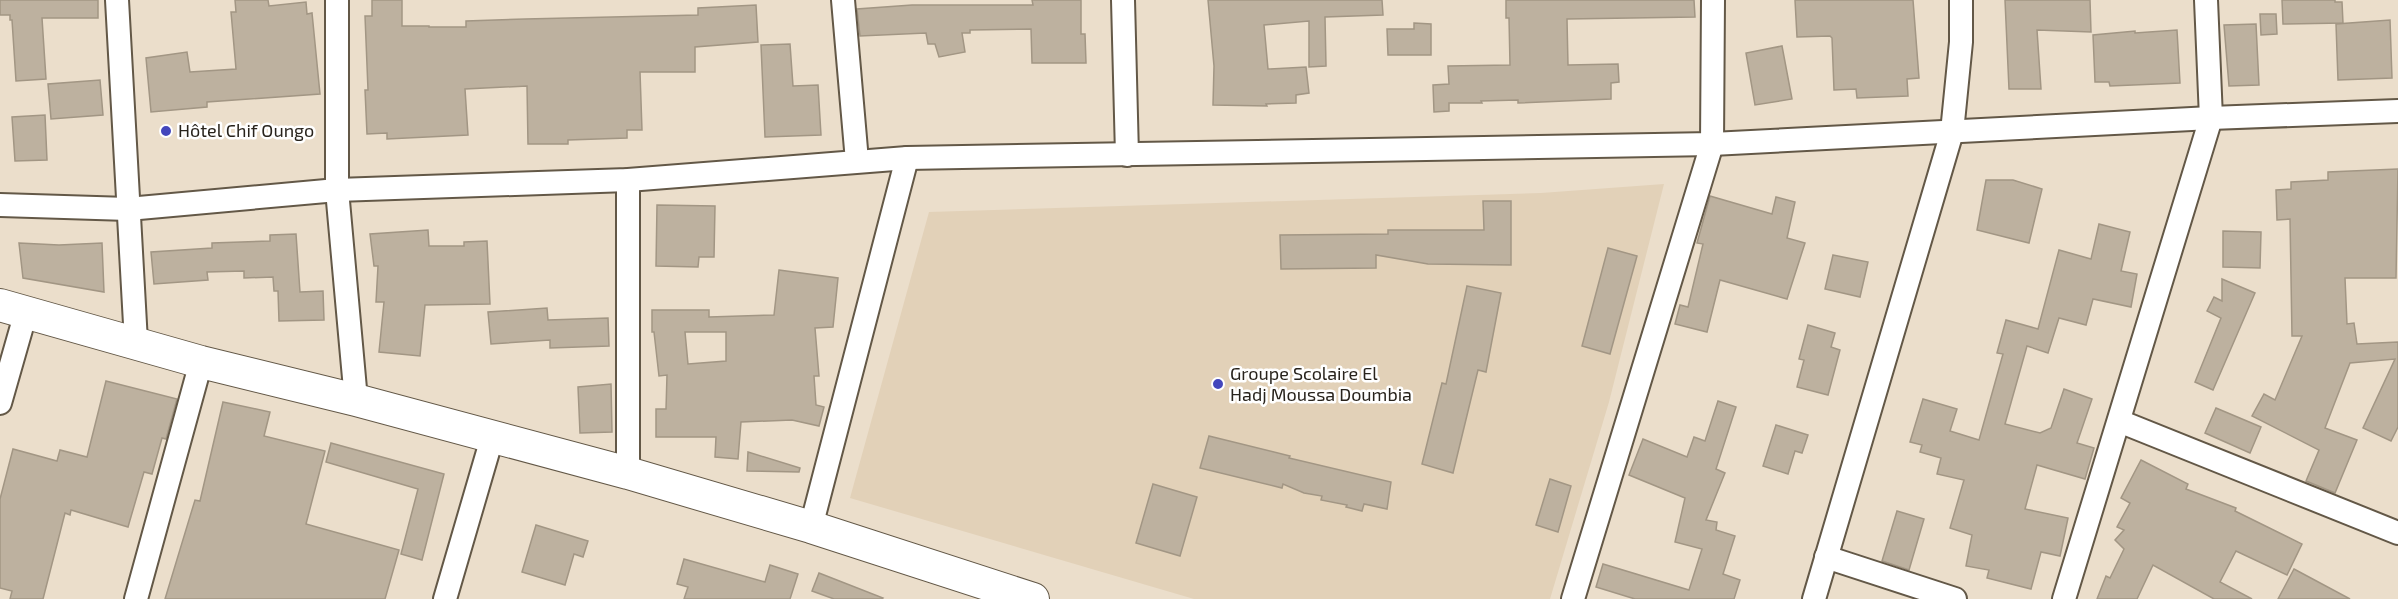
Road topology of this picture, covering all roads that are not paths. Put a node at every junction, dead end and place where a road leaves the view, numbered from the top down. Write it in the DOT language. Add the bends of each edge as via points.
graph roads {
  1 [pos="117,0"];
  2 [pos="337,0"];
  3 [pos="843,0"];
  4 [pos="1123,0"];
  5 [pos="1713,0"];
  6 [pos="1961,0"];
  7 [pos="2206,0"];
  8 [pos="2398,111"];
  9 [pos="2211,118"];
  10 [pos="1952,132"];
  11 [pos="1712,144"];
  12 [pos="1127,155"];
  13 [pos="907,158"];
  14 [pos="857,161"];
  15 [pos="628,180"];
  16 [pos="337,190"];
  17 [pos="0,205"];
  18 [pos="129,208"];
  19 [pos="13,309"];
  20 [pos="136,342"];
  21 [pos="201,362"];
  22 [pos="356,400"];
  23 [pos="0,403"];
  24 [pos="2119,421"];
  25 [pos="492,438"];
  26 [pos="628,473"];
  27 [pos="811,527"];
  28 [pos="2398,533"];
  29 [pos="1826,557"];
  30 [pos="136,599"];
  31 [pos="445,599"];
  32 [pos="1033,599"];
  33 [pos="1573,599"];
  34 [pos="1814,599"];
  35 [pos="1955,599"];
  36 [pos="2064,599"];
  1 -- 18 [label="street"];
  2 -- 16 [label="street"];
  3 -- 14 [label="street"];
  4 -- 12 [label="street"];
  5 -- 11 [label="street"];
  6 -- 10 [label="street"];
  7 -- 9 [label="street"];
  8 -- 9 [label="street"];
  9 -- 10 [label="street"];
  9 -- 24 [label="street"];
  10 -- 11 [label="street"];
  10 -- 29 [label="street"];
  11 -- 12 [label="street"];
  11 -- 33 [label="street"];
  12 -- 13 [label="street"];
  13 -- 14 [label="street"];
  13 -- 27 [label="street"];
  14 -- 15 [label="street"];
  15 -- 16 [label="street"];
  15 -- 26 [label="street"];
  16 -- 18 [label="street"];
  16 -- 22 [label="street"];
  17 -- 18 [label="street"];
  18 -- 20 [label="street"];
  19 -- 20 [label="street"];
  19 -- 23 [label="street"];
  20 -- 21 [label="street"];
  21 -- 22 [label="street"];
  21 -- 30 [label="street"];
  22 -- 25 [label="street"];
  24 -- 28 [label="street"];
  24 -- 36 [label="street"];
  25 -- 26 [label="street"];
  25 -- 31 [label="street"];
  26 -- 27 [label="street"];
  27 -- 32 [label="street"];
  29 -- 34 [label="street"];
  29 -- 35 [label="street"];
}
